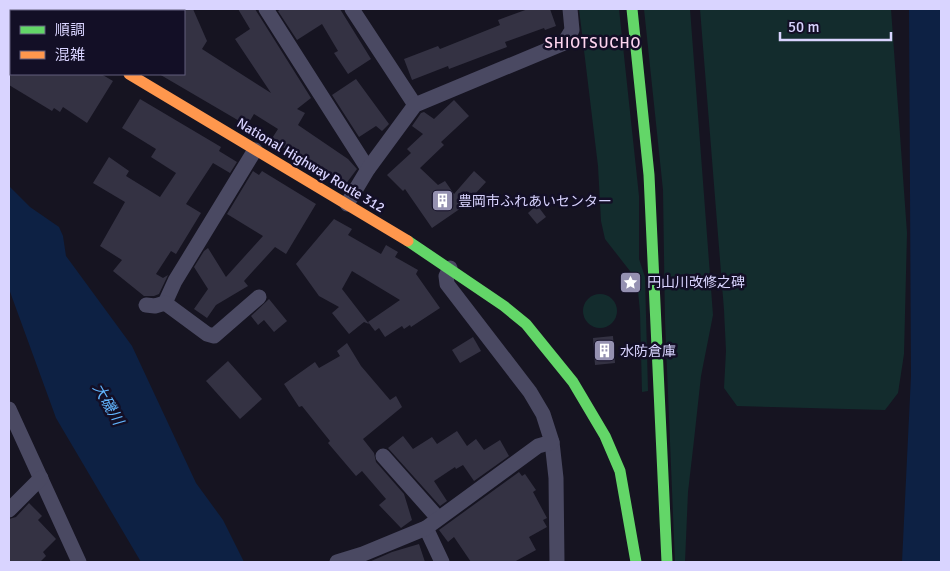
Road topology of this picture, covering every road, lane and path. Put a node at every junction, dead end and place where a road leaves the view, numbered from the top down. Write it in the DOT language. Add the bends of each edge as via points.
graph roads {
  1 [pos="266,9"];
  2 [pos="352,9"];
  3 [pos="570,9"];
  4 [pos="632,9"];
  5 [pos="131,75"];
  6 [pos="415,105"];
  7 [pos="255,150"];
  8 [pos="368,169"];
  9 [pos="347,204"];
  10 [pos="450,268"];
  11 [pos="476,286"];
  12 [pos="259,297"];
  13 [pos="165,303"];
  14 [pos="146,304"];
  15 [pos="9,410"];
  16 [pos="578,414"];
  17 [pos="552,442"];
  18 [pos="383,456"];
  19 [pos="41,478"];
  20 [pos="9,510"];
  21 [pos="438,518"];
  22 [pos="426,528"];
  23 [pos="364,558"];
  24 [pos="79,562"];
  25 [pos="337,562"];
  26 [pos="442,562"];
  27 [pos="556,562"];
  28 [pos="636,562"];
  29 [pos="667,562"];
  1 -- 8 [label="street"];
  2 -- 6 [label="street"];
  3 -- 6 [label="street" via="572,30 564,43"];
  4 -- 29 [label="main road" via="649,175"];
  5 -- 7 [label="main road, National Highway Route 312"];
  6 -- 8 [label="street"];
  7 -- 9 [label="main road, National Highway Route 312"];
  7 -- 13 [label="street"];
  8 -- 9 [label="street"];
  9 -- 10 [label="main road, National Highway Route 312"];
  10 -- 11 [label="main road, National Highway Route 312"];
  10 -- 17 [label="street" via="447,284 530,392 543,414"];
  11 -- 16 [label="main road, National Highway Route 312" via="543,360"];
  11 -- 28 [label="main road, National Highway Route 312" via="540,339 606,436 620,471"];
  12 -- 13 [label="street" via="214,336"];
  13 -- 14 [label="street"];
  15 -- 19 [label="street"];
  17 -- 21 [label="street" via="538,446"];
  17 -- 27 [label="street" via="556,478"];
  18 -- 21 [label="street"];
  19 -- 20 [label="street"];
  19 -- 24 [label="street"];
  21 -- 22 [label="street"];
  22 -- 23 [label="street"];
  22 -- 26 [label="street"];
  23 -- 25 [label="street"];
}
